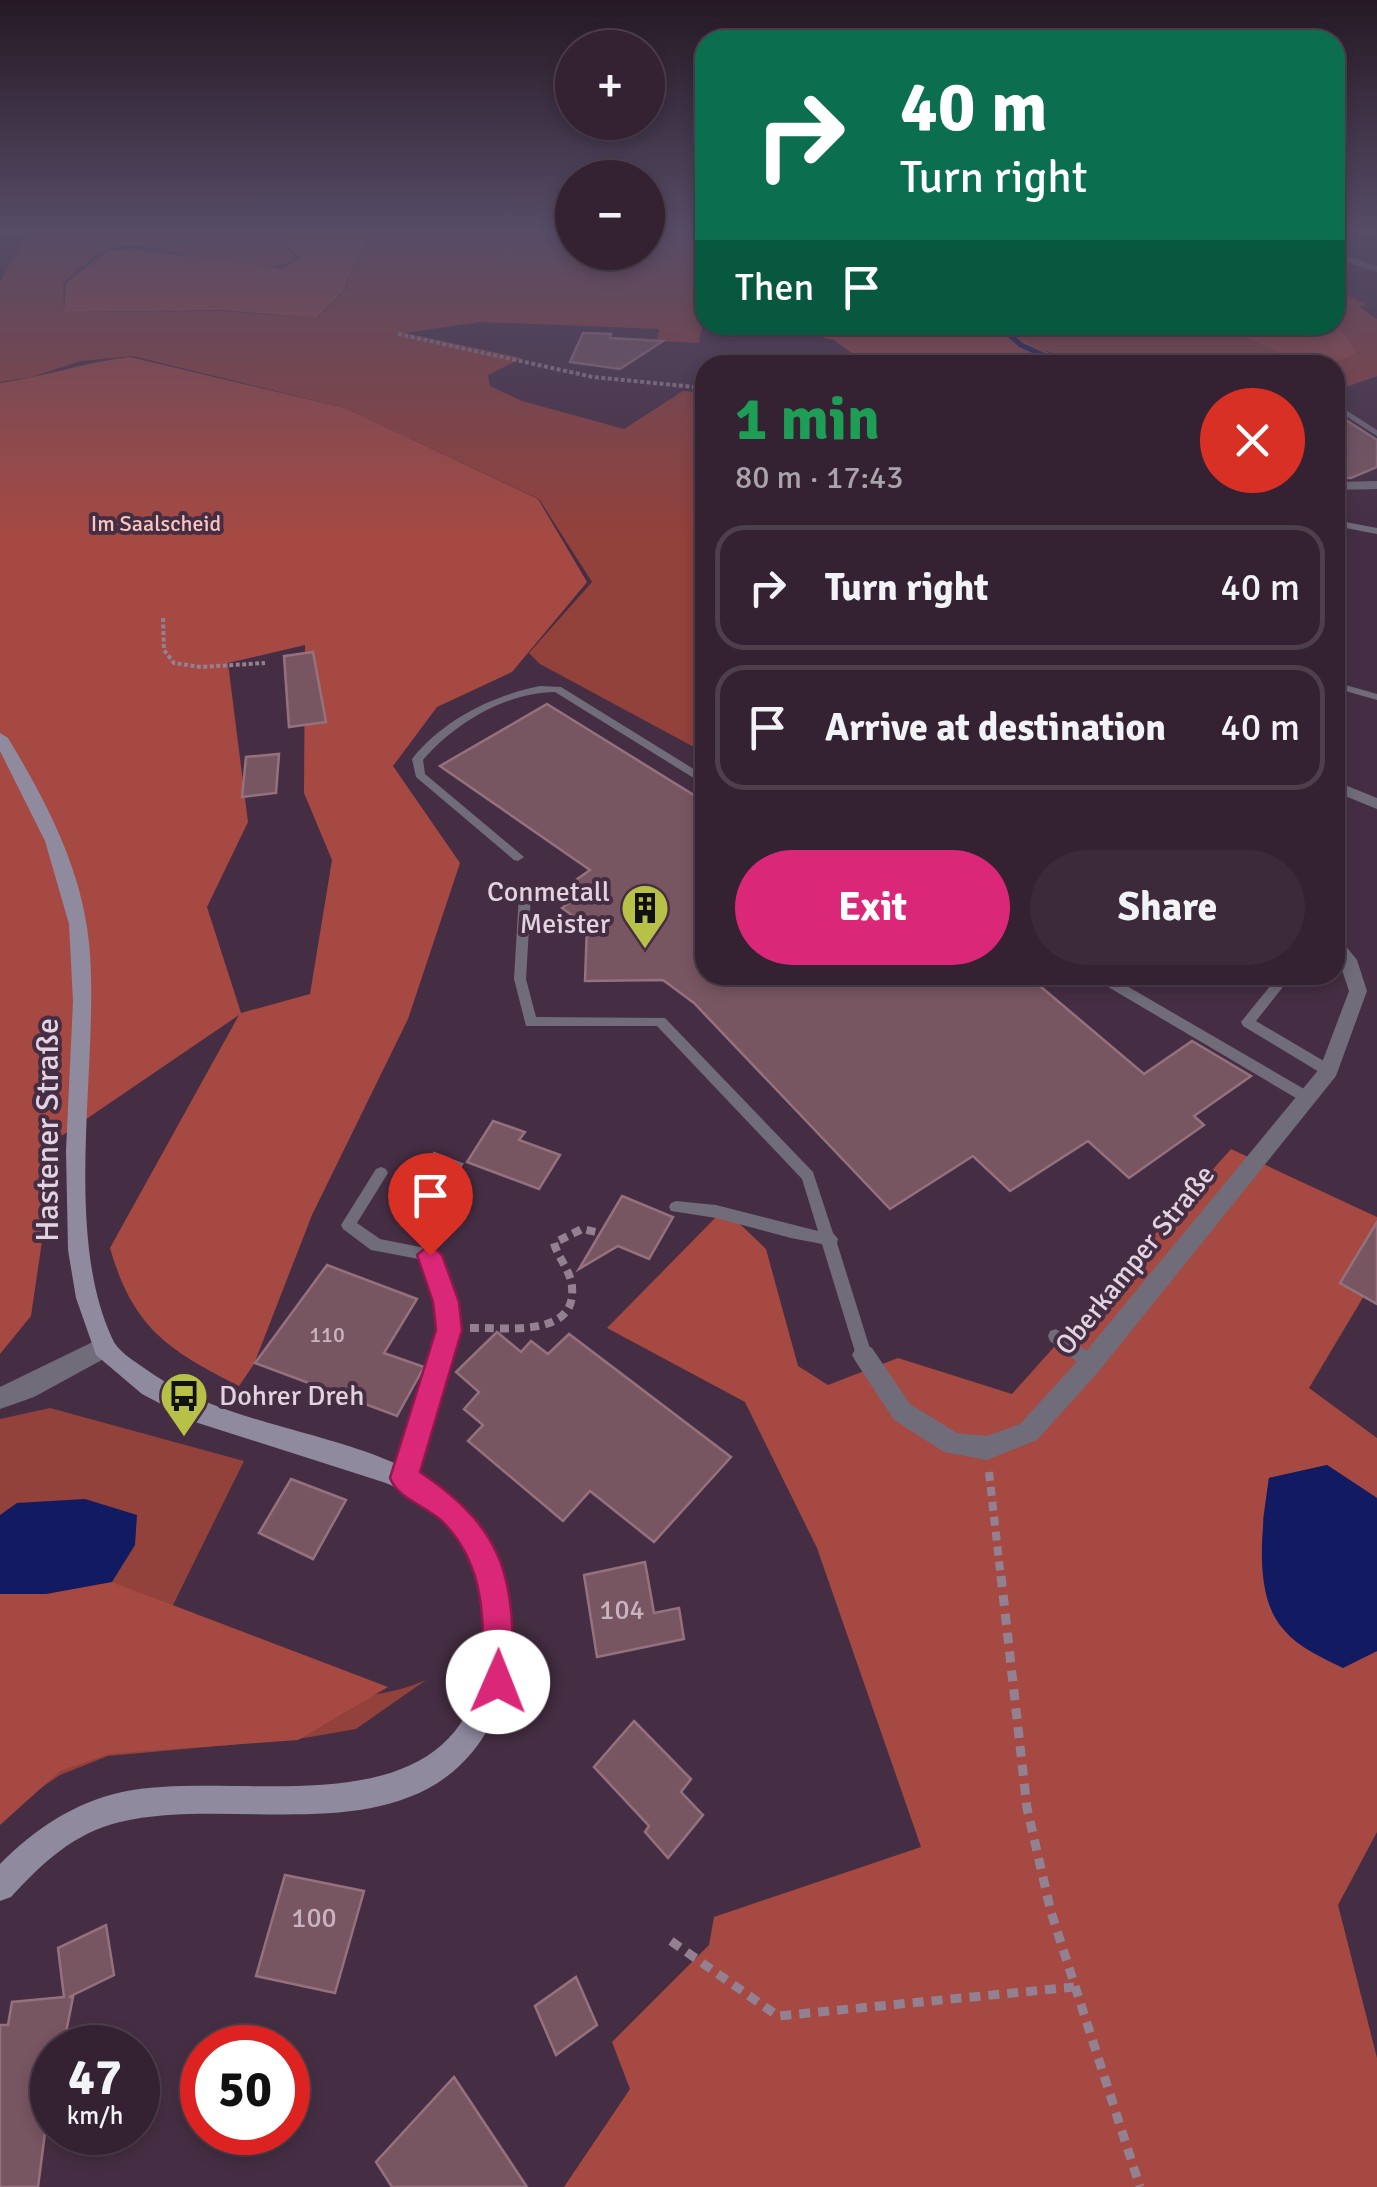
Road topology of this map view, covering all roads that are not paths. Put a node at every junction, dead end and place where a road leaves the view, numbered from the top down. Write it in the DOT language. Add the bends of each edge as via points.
graph roads {
  1 [pos="1345,412"];
  2 [pos="1377,434"];
  3 [pos="1377,485"];
  4 [pos="1345,486"];
  5 [pos="1345,525"];
  6 [pos="1377,531"];
  7 [pos="1345,688"];
  8 [pos="1377,697"];
  9 [pos="0,738"];
  10 [pos="695,774"];
  11 [pos="1377,788"];
  12 [pos="1345,791"];
  13 [pos="1356,796"];
  14 [pos="1345,800"];
  15 [pos="1377,804"];
  16 [pos="518,856"];
  17 [pos="525,894"];
  18 [pos="1345,958"];
  19 [pos="1115,985"];
  20 [pos="1278,985"];
  21 [pos="1329,1071"];
  22 [pos="1306,1097"];
  23 [pos="381,1172"];
  24 [pos="676,1207"];
  25 [pos="831,1239"];
  26 [pos="1056,1336"];
  27 [pos="103,1348"];
  28 [pos="864,1355"];
  29 [pos="1091,1363"];
  30 [pos="0,1398"];
  31 [pos="404,1478"];
  32 [pos="0,1886"];
  1 -- 2 [label="lane"];
  3 -- 4 [label="street"];
  5 -- 6 [label="lane"];
  7 -- 8 [label="lane"];
  9 -- 27 [label="main road, Hastener Straße" via="63,863 76,910 77,1188 84,1273"];
  10 -- 16 [label="lane" via="557,689 516,692 431,741 417,759 420,776"];
  11 -- 13 [label="street"];
  12 -- 13 [label="street"];
  13 -- 14 [label="street"];
  13 -- 15 [label="street"];
  17 -- 25 [label="lane" via="520,979 531,1022 660,1021 808,1176"];
  18 -- 21 [label="street, Oberkamper Straße" via="1358,992"];
  19 -- 22 [label="lane"];
  20 -- 21 [label="lane" via="1248,1022"];
  21 -- 22 [label="street, Oberkamper Straße"];
  22 -- 29 [label="street, Oberkamper Straße"];
  23 -- 31 [label="lane" via="348,1225 376,1244 430,1255 449,1330"];
  24 -- 25 [label="lane" via="711,1207 788,1235"];
  25 -- 28 [label="lane"];
  26 -- 29 [label="lane"];
  27 -- 30 [label="street"];
  27 -- 31 [label="main road" via="142,1382 190,1408"];
  28 -- 29 [label="street, Oberkamper Straße" via="902,1412 953,1444 987,1448 1028,1432"];
  31 -- 32 [label="main road" via="453,1511 484,1555 499,1604 498,1682 477,1728 438,1765 387,1791 167,1799 82,1820"];
}
